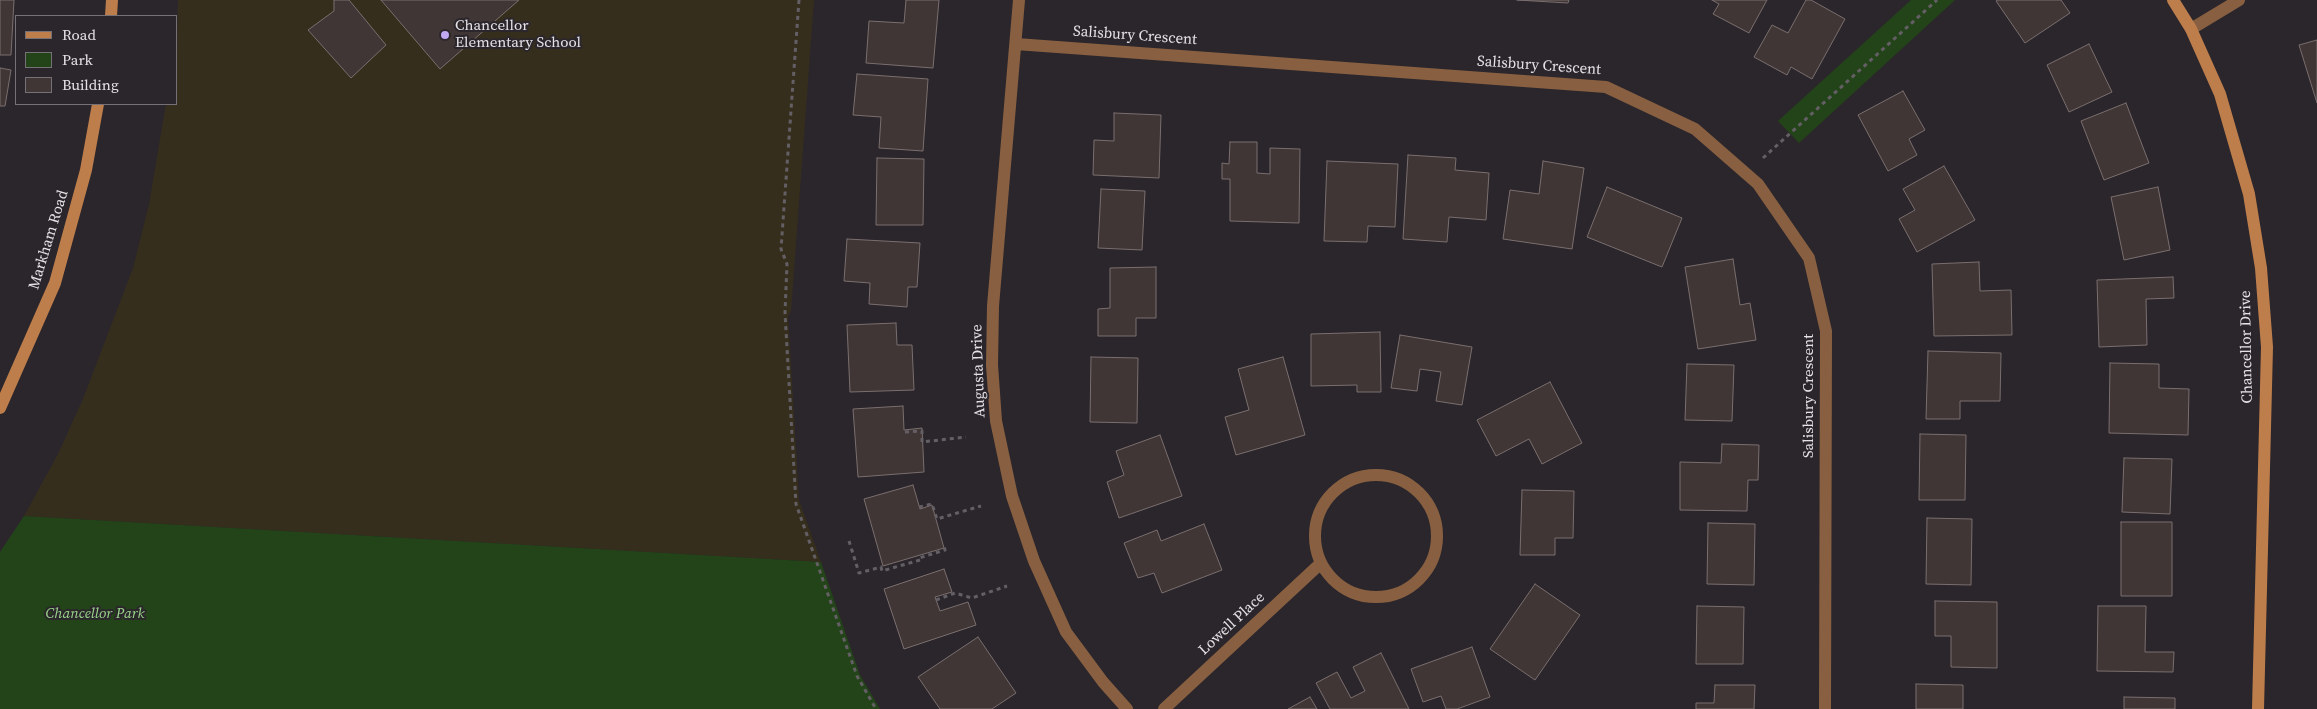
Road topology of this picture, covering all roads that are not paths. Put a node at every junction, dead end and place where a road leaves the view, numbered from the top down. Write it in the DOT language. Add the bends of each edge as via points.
graph roads {
  1 [pos="112,0"];
  2 [pos="1019,0"];
  3 [pos="2173,0"];
  4 [pos="2240,0"];
  5 [pos="110,15"];
  6 [pos="2191,28"];
  7 [pos="1016,44"];
  8 [pos="98,105"];
  9 [pos="0,408"];
  10 [pos="1321,564"];
  11 [pos="1127,709"];
  12 [pos="1164,709"];
  13 [pos="1826,709"];
  14 [pos="2258,709"];
  1 -- 5 [label="street"];
  2 -- 7 [label="street, Augusta Drive"];
  3 -- 6 [label="street, Chancellor Drive"];
  4 -- 6 [label="street"];
  6 -- 14 [label="street, Chancellor Drive" via="2220,94 2249,194 2261,268 2267,347"];
  7 -- 11 [label="street, Augusta Drive" via="994,306 992,365 996,421 1012,496 1034,561 1066,632"];
  7 -- 13 [label="street, Salisbury Crescent" via="1606,87 1696,129 1758,184 1809,258 1826,331"];
  8 -- 9 [label="street, Markham Road" via="86,170 55,283"];
  10 -- 10 [label="street" via="1334,581 1363,596 1392,595 1414,584 1430,566 1436,546 1437,526 1430,506 1417,490 1391,477 1367,475 1342,485 1327,499 1318,514 1314,535"];
  10 -- 12 [label="street, Lowell Place"];
}
